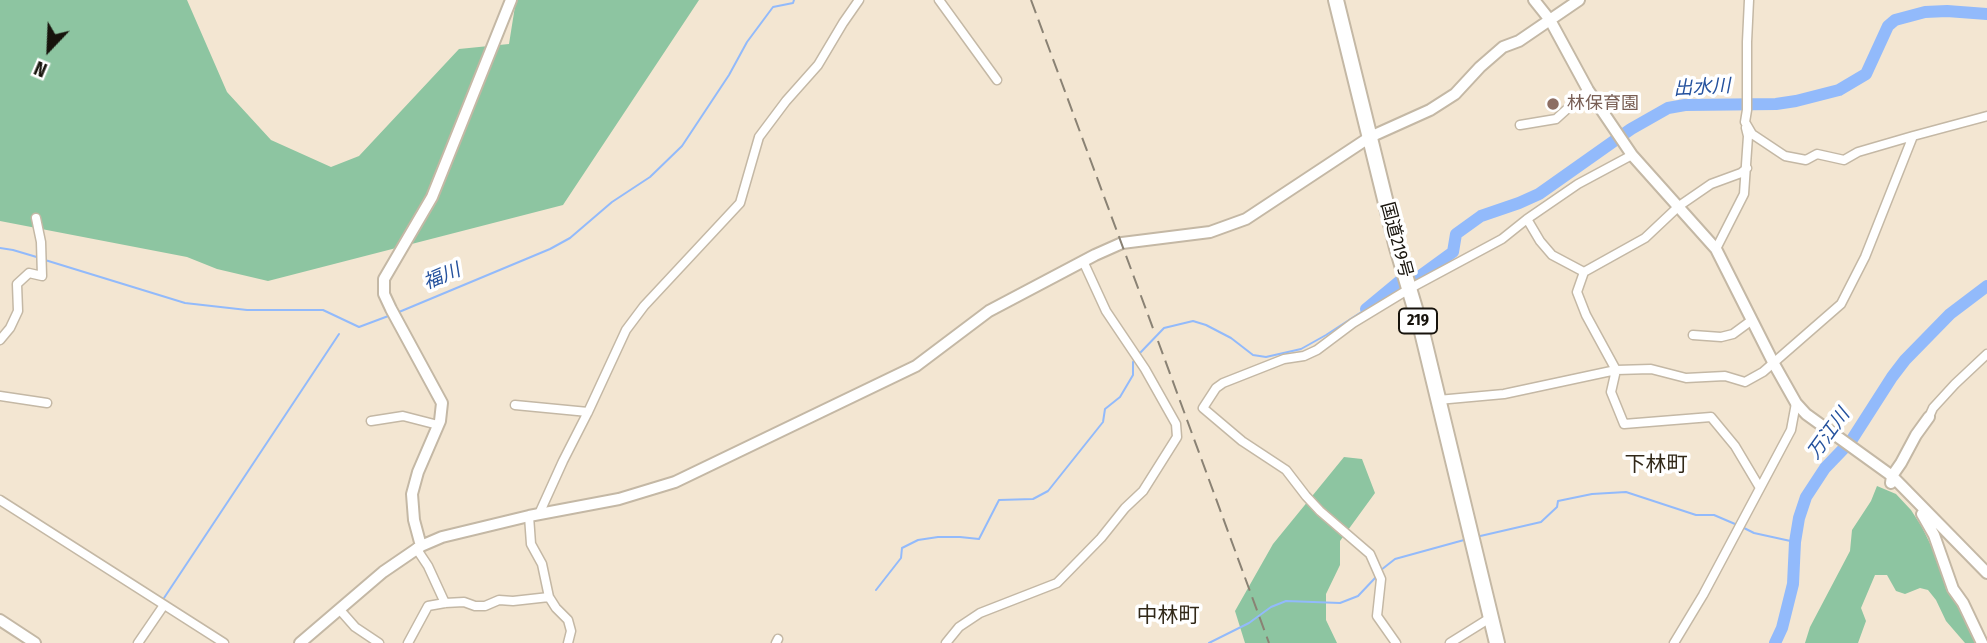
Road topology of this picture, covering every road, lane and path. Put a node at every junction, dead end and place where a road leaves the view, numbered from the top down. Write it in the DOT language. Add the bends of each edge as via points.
graph roads {
  1 [pos="511,0"];
  2 [pos="859,0"];
  3 [pos="939,0"];
  4 [pos="1336,0"];
  5 [pos="1534,0"];
  6 [pos="1579,0"];
  7 [pos="1749,0"];
  8 [pos="1550,20"];
  9 [pos="997,80"];
  10 [pos="1588,90"];
  11 [pos="1987,116"];
  12 [pos="1745,122"];
  13 [pos="1520,125"];
  14 [pos="1913,136"];
  15 [pos="1370,137"];
  16 [pos="1632,155"];
  17 [pos="1747,168"];
  18 [pos="1679,206"];
  19 [pos="36,218"];
  20 [pos="1527,219"];
  21 [pos="1716,249"];
  22 [pos="1083,261"];
  23 [pos="1584,272"];
  24 [pos="1409,289"];
  25 [pos="1752,320"];
  26 [pos="1693,335"];
  27 [pos="0,340"];
  28 [pos="1987,354"];
  29 [pos="1774,364"];
  30 [pos="1616,370"];
  31 [pos="0,396"];
  32 [pos="1438,400"];
  33 [pos="1796,402"];
  34 [pos="47,403"];
  35 [pos="515,405"];
  36 [pos="588,412"];
  37 [pos="1929,417"];
  38 [pos="371,421"];
  39 [pos="438,425"];
  40 [pos="1889,475"];
  41 [pos="1760,488"];
  42 [pos="0,500"];
  43 [pos="534,515"];
  44 [pos="419,547"];
  45 [pos="1987,573"];
  46 [pos="548,597"];
  47 [pos="445,603"];
  48 [pos="164,605"];
  49 [pos="340,610"];
  50 [pos="1490,618"];
  51 [pos="0,620"];
  52 [pos="35,643"];
  53 [pos="138,643"];
  54 [pos="224,643"];
  55 [pos="300,643"];
  56 [pos="379,643"];
  57 [pos="408,643"];
  58 [pos="568,643"];
  59 [pos="946,643"];
  60 [pos="1396,643"];
  61 [pos="1450,643"];
  62 [pos="1497,643"];
  63 [pos="1674,643"];
  64 [pos="1982,643"];
  1 -- 39 [label="street" via="432,197 384,279 391,309 442,403"];
  2 -- 36 [label="street" via="818,65 759,137 740,203 626,330"];
  3 -- 9 [label="street"];
  4 -- 15 [label="highway, 国道219号 / 219"];
  5 -- 8 [label="street"];
  6 -- 8 [label="street"];
  7 -- 12 [label="street"];
  8 -- 10 [label="street"];
  8 -- 15 [label="street" via="1503,47 1455,94"];
  10 -- 13 [label="street" via="1556,119"];
  10 -- 16 [label="street"];
  11 -- 14 [label="street"];
  12 -- 14 [label="street" via="1752,134 1786,156 1806,160 1817,154 1844,160"];
  12 -- 17 [label="street"];
  14 -- 29 [label="street" via="1849,291 1834,311"];
  15 -- 22 [label="street" via="1236,225 1122,243"];
  15 -- 24 [label="highway, 国道219号 / 219"];
  16 -- 18 [label="street"];
  16 -- 20 [label="street" via="1577,184"];
  17 -- 18 [label="street" via="1711,184"];
  17 -- 21 [label="street" via="1744,194"];
  18 -- 21 [label="street"];
  18 -- 23 [label="street" via="1645,238"];
  19 -- 27 [label="street" via="42,276 29,273 18,284 18,311"];
  20 -- 23 [label="street" via="1552,255"];
  20 -- 24 [label="street" via="1502,239"];
  21 -- 25 [label="street"];
  22 -- 43 [label="street" via="989,311 916,366 676,482 619,499"];
  22 -- 59 [label="street" via="1106,311 1177,424 1177,437 1143,491 1057,583 980,613 958,627"];
  23 -- 30 [label="street" via="1577,292"];
  24 -- 32 [label="highway, 国道219号 / 219"];
  24 -- 60 [label="street" via="1317,350 1223,383 1203,408 1286,470 1320,511 1370,554 1381,579 1377,616"];
  25 -- 26 [label="street" via="1733,334"];
  25 -- 29 [label="street"];
  28 -- 37 [label="street"];
  29 -- 30 [label="street" via="1745,382 1725,376 1686,378 1651,369"];
  29 -- 33 [label="street"];
  30 -- 32 [label="street" via="1504,394"];
  30 -- 41 [label="street" via="1611,392 1623,424 1711,417"];
  31 -- 34 [label="street"];
  32 -- 50 [label="highway, 国道219号 / 219"];
  33 -- 40 [label="street"];
  33 -- 41 [label="street" via="1791,430"];
  35 -- 36 [label="street"];
  36 -- 43 [label="street"];
  37 -- 40 [label="street" via="1902,463"];
  38 -- 39 [label="street" via="403,416"];
  39 -- 44 [label="street" via="412,494"];
  40 -- 45 [label="street"];
  40 -- 64 [label="street" via="1891,485 1929,524 1947,575"];
  41 -- 63 [label="street"];
  42 -- 48 [label="street"];
  43 -- 44 [label="street"];
  43 -- 46 [label="street" via="531,544 542,564"];
  44 -- 47 [label="street"];
  44 -- 49 [label="street"];
  46 -- 47 [label="street" via="499,600 485,606"];
  46 -- 58 [label="street" via="568,620"];
  47 -- 57 [label="street" via="428,606"];
  48 -- 53 [label="street"];
  48 -- 54 [label="street"];
  49 -- 55 [label="street"];
  49 -- 56 [label="street"];
  50 -- 61 [label="street"];
  50 -- 62 [label="highway, 国道219号 / 219"];
  51 -- 52 [label="street"];
}
